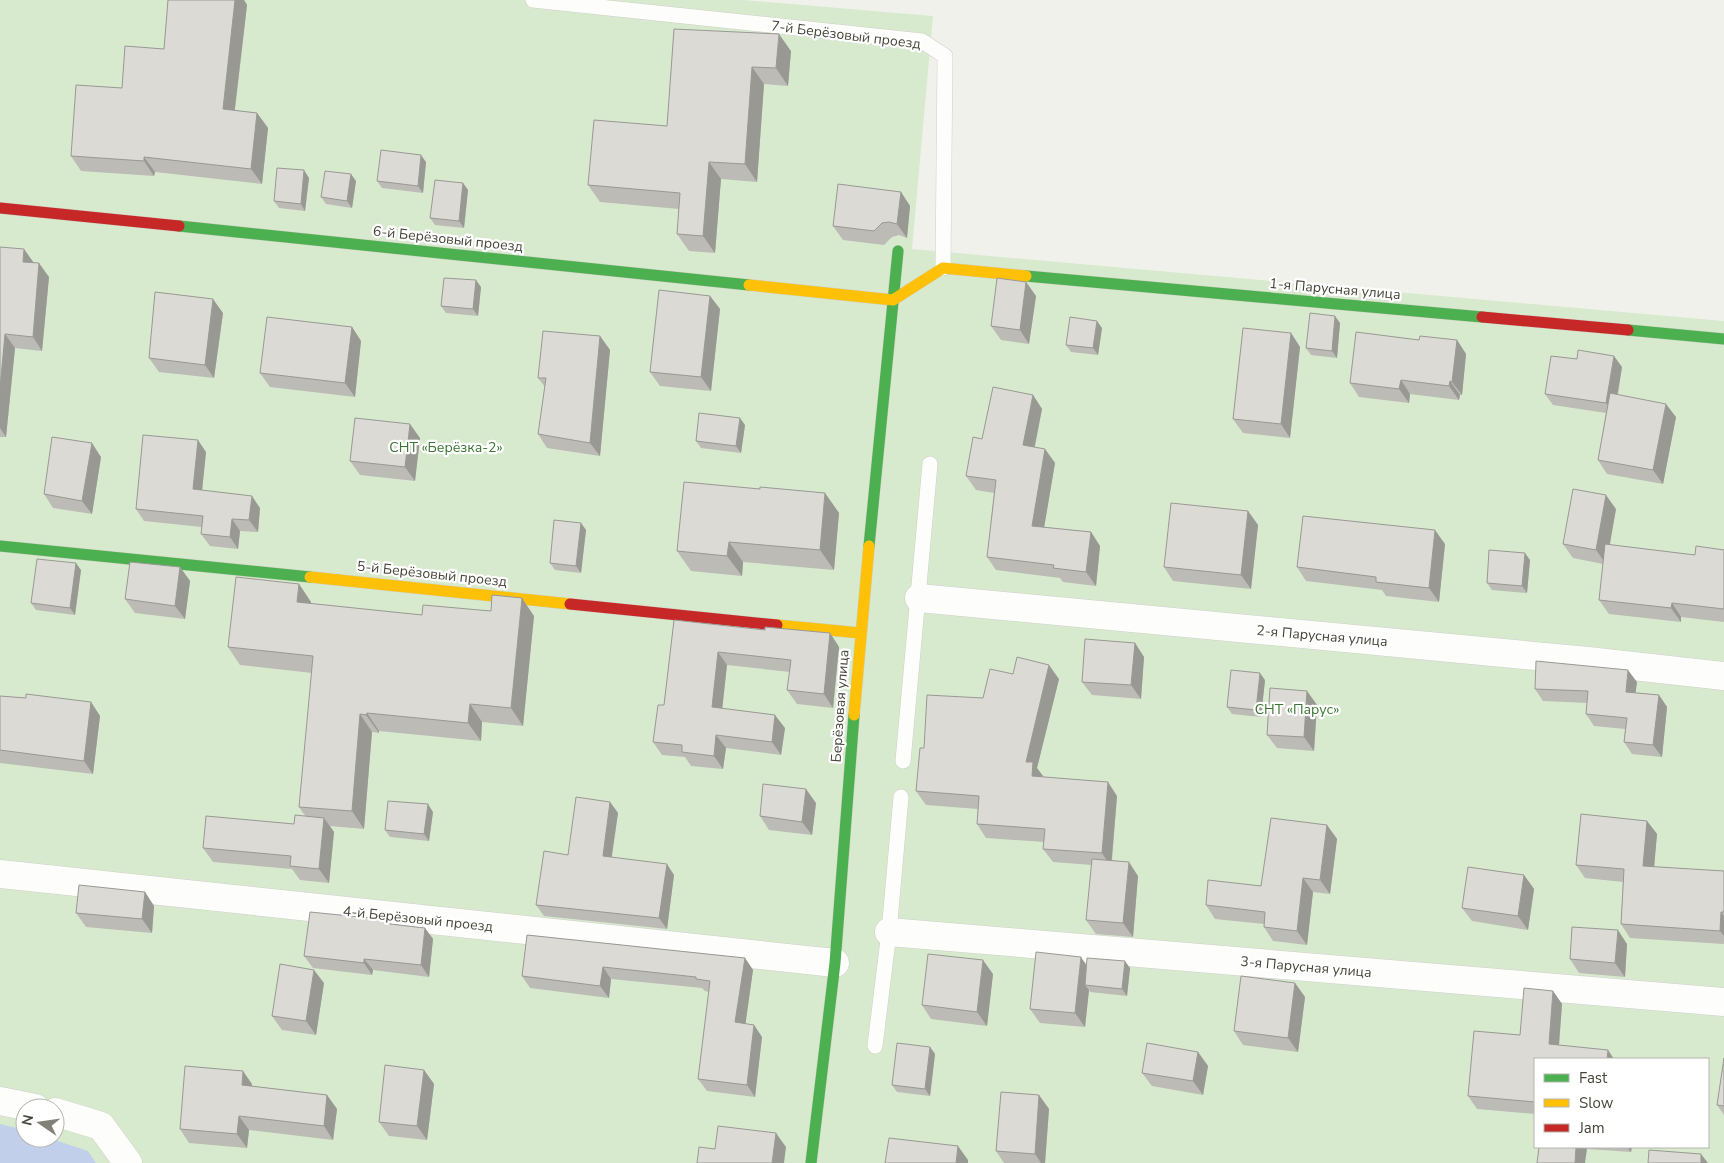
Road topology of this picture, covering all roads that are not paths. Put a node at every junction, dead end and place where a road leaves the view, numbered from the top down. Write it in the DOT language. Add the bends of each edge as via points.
graph roads {
  1 [pos="533,0"];
  2 [pos="0,208"];
  3 [pos="898,251"];
  4 [pos="943,268"];
  5 [pos="893,300"];
  6 [pos="1724,339"];
  7 [pos="930,464"];
  8 [pos="0,546"];
  9 [pos="919,598"];
  10 [pos="860,633"];
  11 [pos="1724,676"];
  12 [pos="904,761"];
  13 [pos="901,797"];
  14 [pos="0,874"];
  15 [pos="889,932"];
  16 [pos="835,963"];
  17 [pos="1724,1002"];
  18 [pos="875,1046"];
  19 [pos="0,1101"];
  20 [pos="15,1104"];
  21 [pos="65,1115"];
  22 [pos="128,1163"];
  23 [pos="811,1163"];
  1 -- 4 [label="lane, 7-й Берёзовый проезд" via="922,41 946,56"];
  2 -- 5 [label="street, 6-й Берёзовый проезд"];
  3 -- 5 [label="street, Берёзовая улица"];
  4 -- 5 [label="street"];
  4 -- 6 [label="street, 1-я Парусная улица"];
  5 -- 10 [label="street, Берёзовая улица"];
  7 -- 9 [label="lane"];
  8 -- 10 [label="street, 5-й Берёзовый проезд"];
  9 -- 11 [label="street, 2-я Парусная улица" via="1588,660"];
  9 -- 12 [label="lane"];
  10 -- 16 [label="street, Берёзовая улица"];
  13 -- 15 [label="lane"];
  14 -- 16 [label="street, 4-й Берёзовый проезд"];
  15 -- 17 [label="street, 3-я Парусная улица"];
  15 -- 18 [label="lane"];
  16 -- 23 [label="street, Берёзовая улица"];
  19 -- 20 [label="street"];
  21 -- 22 [label="street" via="101,1126"];
}
